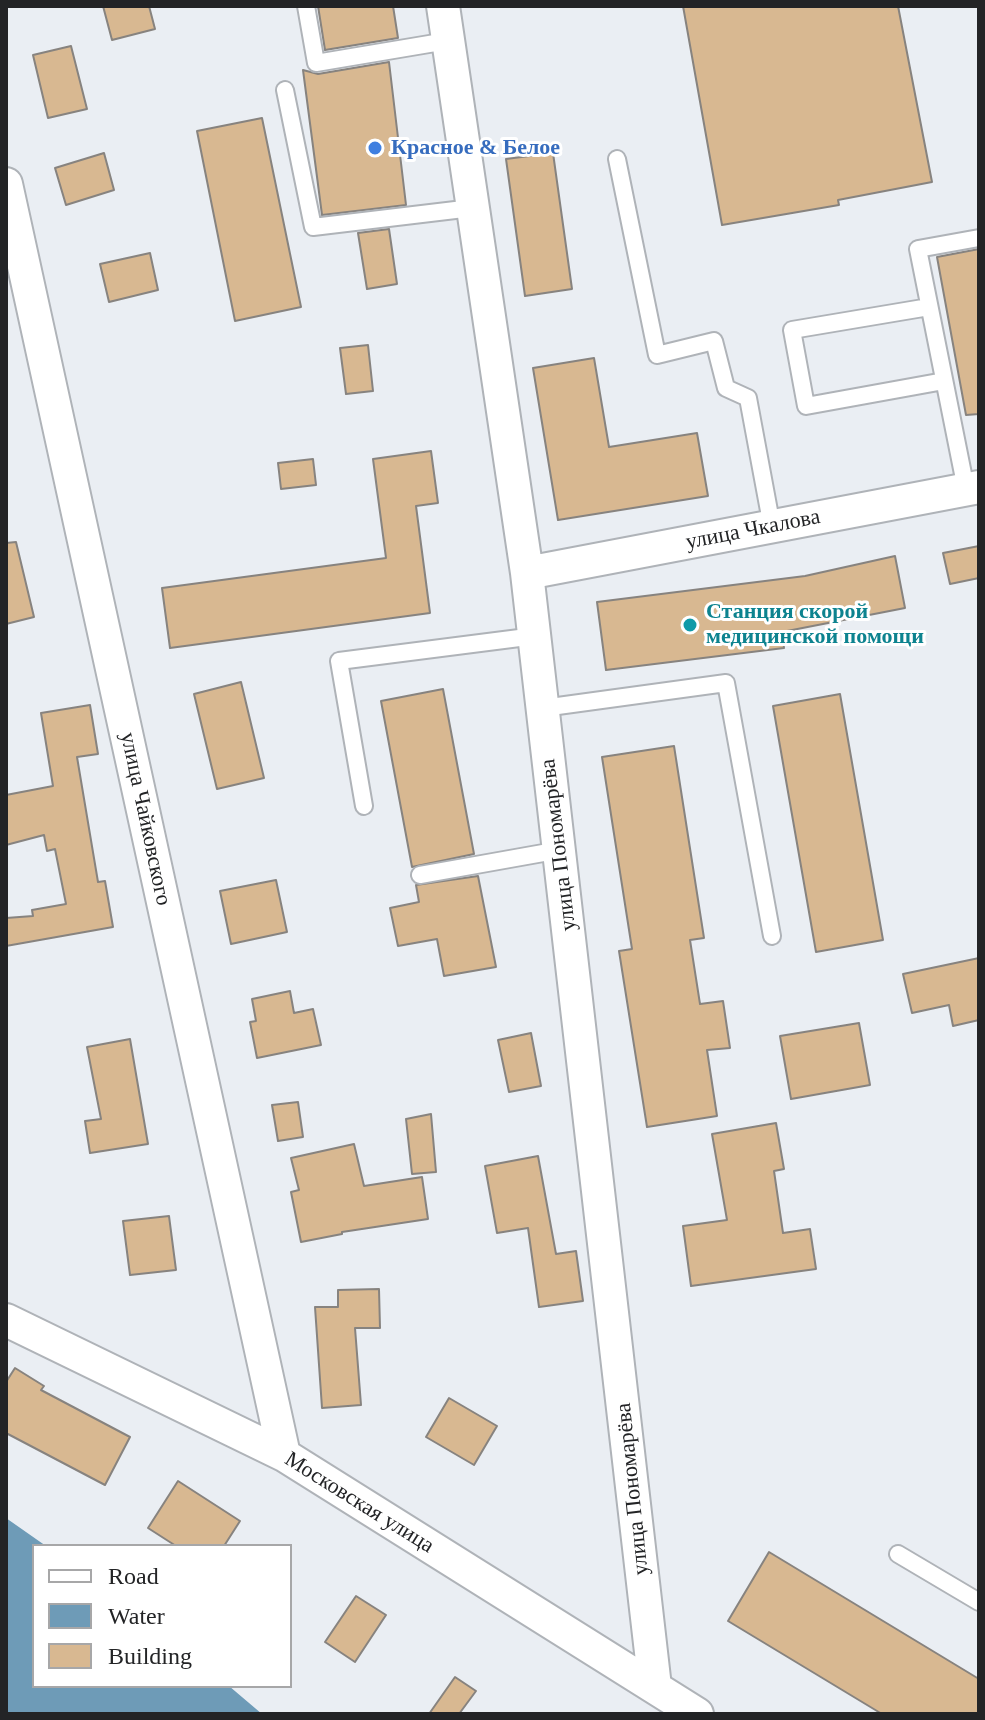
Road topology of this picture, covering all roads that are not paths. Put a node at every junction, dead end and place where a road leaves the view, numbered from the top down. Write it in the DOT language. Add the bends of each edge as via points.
graph roads {
  1 [pos="306,6"];
  2 [pos="443,6"];
  3 [pos="447,41"];
  4 [pos="285,90"];
  5 [pos="617,159"];
  6 [pos="6,184"];
  7 [pos="472,208"];
  8 [pos="979,238"];
  9 [pos="929,307"];
  10 [pos="944,381"];
  11 [pos="972,488"];
  12 [pos="772,527"];
  13 [pos="527,573"];
  14 [pos="535,636"];
  15 [pos="543,708"];
  16 [pos="364,806"];
  17 [pos="560,850"];
  18 [pos="420,875"];
  19 [pos="772,936"];
  20 [pos="6,1320"];
  21 [pos="284,1455"];
  22 [pos="898,1554"];
  23 [pos="979,1602"];
  24 [pos="655,1687"];
  25 [pos="697,1714"];
  1 -- 3 [label="lane" via="316,63"];
  2 -- 3 [label="street, улица Пономарёва"];
  3 -- 7 [label="street, улица Пономарёва"];
  4 -- 7 [label="lane" via="313,227"];
  5 -- 12 [label="lane" via="657,355 714,341 726,388 748,398"];
  6 -- 21 [label="street, улица Чайковского"];
  7 -- 13 [label="street, улица Пономарёва"];
  8 -- 9 [label="lane" via="918,249"];
  9 -- 10 [label="lane"];
  9 -- 10 [label="lane" via="792,330 806,406"];
  10 -- 11 [label="lane"];
  11 -- 12 [label="street, улица Чкалова"];
  12 -- 13 [label="street, улица Чкалова"];
  13 -- 14 [label="street, улица Пономарёва"];
  14 -- 15 [label="street, улица Пономарёва"];
  14 -- 16 [label="lane" via="339,661"];
  15 -- 17 [label="street, улица Пономарёва"];
  15 -- 19 [label="lane" via="726,683"];
  17 -- 18 [label="lane"];
  17 -- 24 [label="street, улица Пономарёва"];
  20 -- 21 [label="street, Московская улица"];
  21 -- 24 [label="street, Московская улица"];
  22 -- 23 [label="lane"];
  24 -- 25 [label="street, Московская улица"];
}
